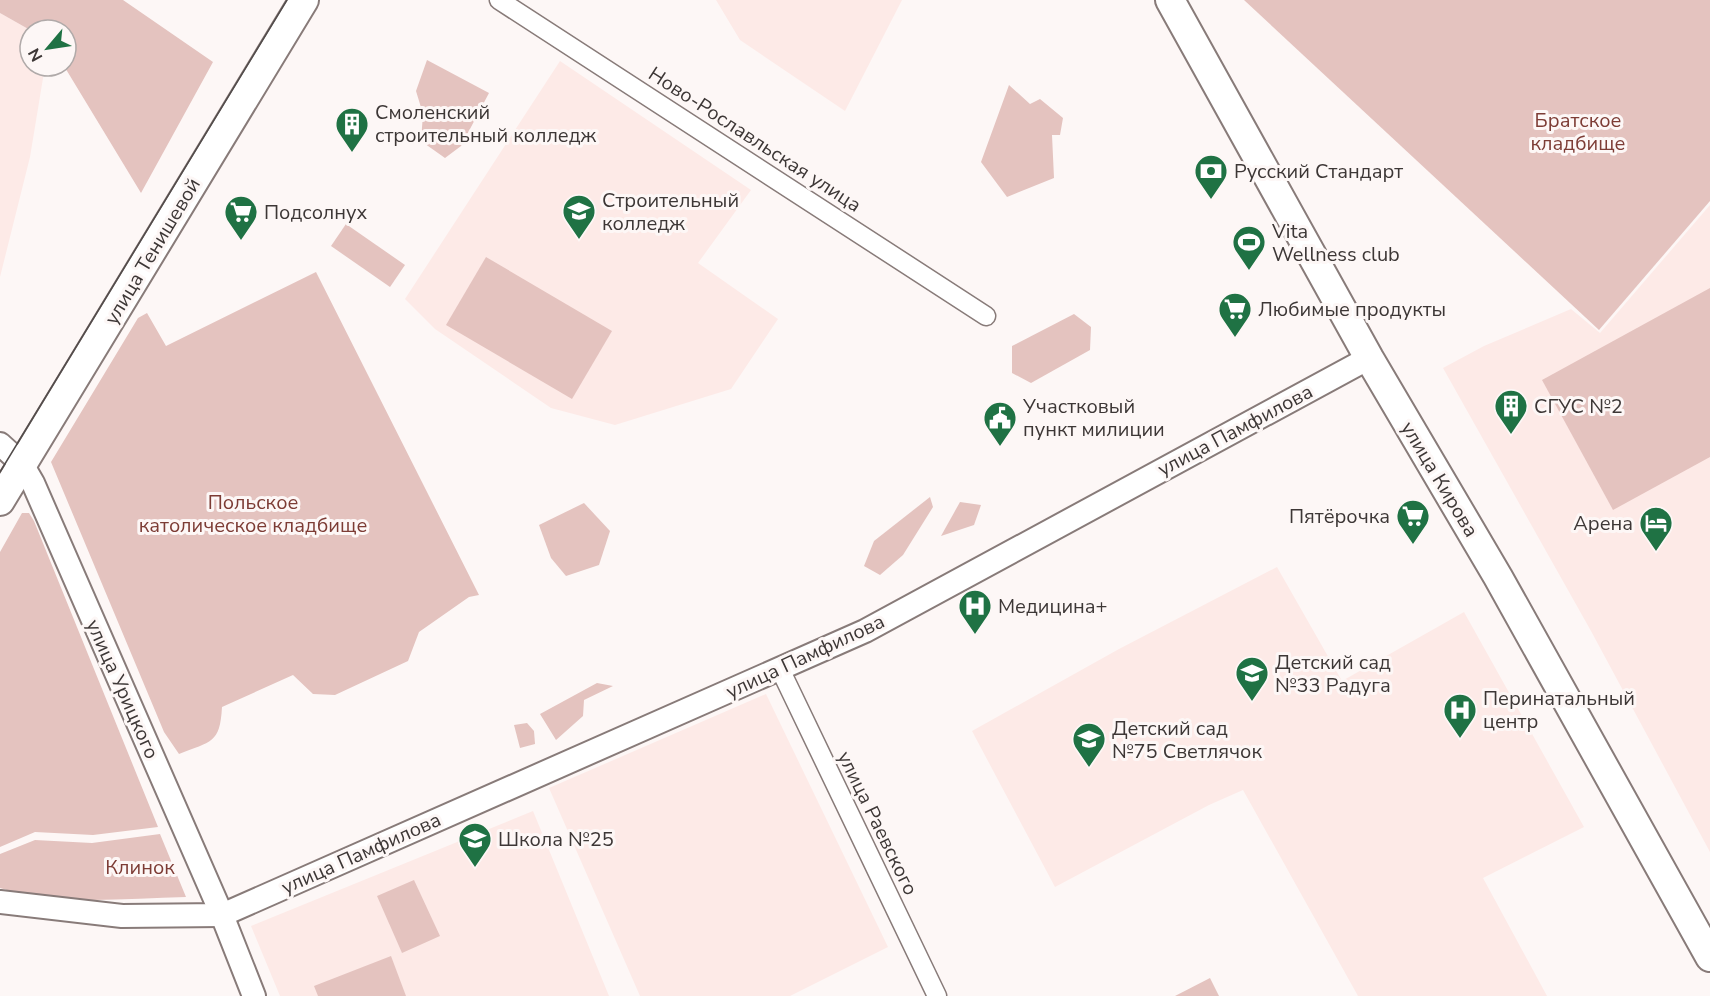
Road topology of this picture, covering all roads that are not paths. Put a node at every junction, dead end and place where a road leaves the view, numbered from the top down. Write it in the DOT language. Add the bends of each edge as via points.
graph roads {
  1 [pos="304,0"];
  2 [pos="499,0"];
  3 [pos="1170,0"];
  4 [pos="986,316"];
  5 [pos="1369,358"];
  6 [pos="0,444"];
  7 [pos="11,463"];
  8 [pos="0,501"];
  9 [pos="780,669"];
  10 [pos="0,902"];
  11 [pos="222,915"];
  12 [pos="1710,957"];
  13 [pos="254,996"];
  14 [pos="937,996"];
  1 -- 7 [label="main road, улица Тенишевой"];
  2 -- 4 [label="street, Ново-Рославльская улица"];
  3 -- 5 [label="main road, улица Кирова"];
  5 -- 9 [label="street, улица Памфилова" via="866,631"];
  5 -- 12 [label="main road, улица Кирова" via="1498,577"];
  6 -- 7 [label="street, улица Урицкого"];
  7 -- 8 [label="main road, улица Тенишевой"];
  7 -- 11 [label="street, улица Урицкого" via="33,483"];
  9 -- 11 [label="street, улица Памфилова"];
  9 -- 14 [label="street, улица Раевского"];
  10 -- 11 [label="street" via="122,916"];
  11 -- 13 [label="street, улица Урицкого"];
}
